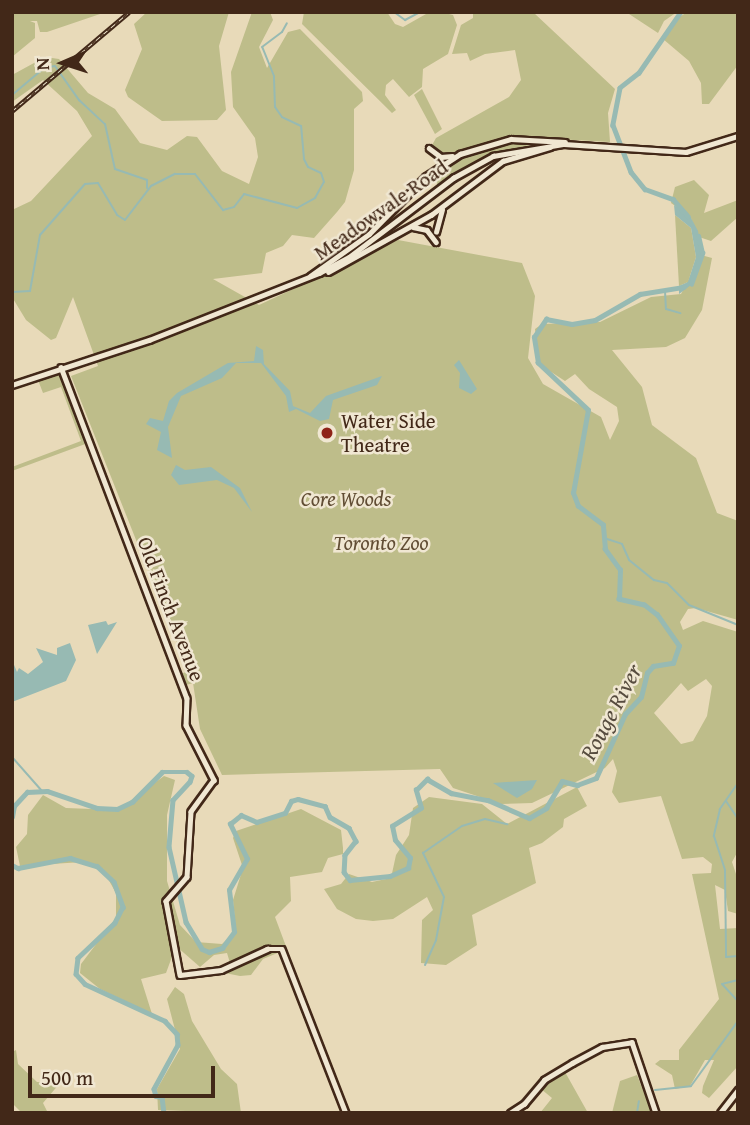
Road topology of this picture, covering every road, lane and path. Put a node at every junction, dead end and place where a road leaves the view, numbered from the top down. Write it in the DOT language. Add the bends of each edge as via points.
graph roads {
  1 [pos="738,136"];
  2 [pos="557,144"];
  3 [pos="573,144"];
  4 [pos="429,148"];
  5 [pos="472,148"];
  6 [pos="455,197"];
  7 [pos="409,227"];
  8 [pos="436,232"];
  9 [pos="436,242"];
  10 [pos="319,274"];
  11 [pos="310,277"];
  12 [pos="61,367"];
  13 [pos="12,385"];
  14 [pos="738,1090"];
  15 [pos="738,1096"];
  16 [pos="730,1101"];
  17 [pos="346,1113"];
  18 [pos="510,1113"];
  19 [pos="656,1113"];
  20 [pos="720,1113"];
  1 -- 3 [label="main road, Meadowvale Road" via="701,151"];
  2 -- 3 [label="main road, Meadowvale Road"];
  2 -- 6 [label="main road" via="510,158"];
  2 -- 10 [label="main road, Meadowvale Road" via="512,151 466,169 349,257"];
  3 -- 5 [label="main road" via="517,139"];
  4 -- 5 [label="main road" via="445,158"];
  5 -- 11 [label="main road" via="425,177 369,234"];
  6 -- 7 [label="main road"];
  6 -- 8 [label="main road" via="439,214"];
  7 -- 9 [label="main road" via="427,230"];
  7 -- 10 [label="main road"];
  10 -- 11 [label="main road, Meadowvale Road"];
  11 -- 12 [label="main road, Meadowvale Road" via="149,340"];
  12 -- 13 [label="main road, Meadowvale Road"];
  12 -- 17 [label="main road, Old Finch Avenue" via="187,698 186,725 214,780 191,812 187,875 166,909 180,975 221,970 279,947"];
  14 -- 16 [label="main road"];
  15 -- 16 [label="main road"];
  16 -- 20 [label="main road"];
  18 -- 19 [label="main road" via="544,1080 572,1063 602,1047 632,1042"];
}
